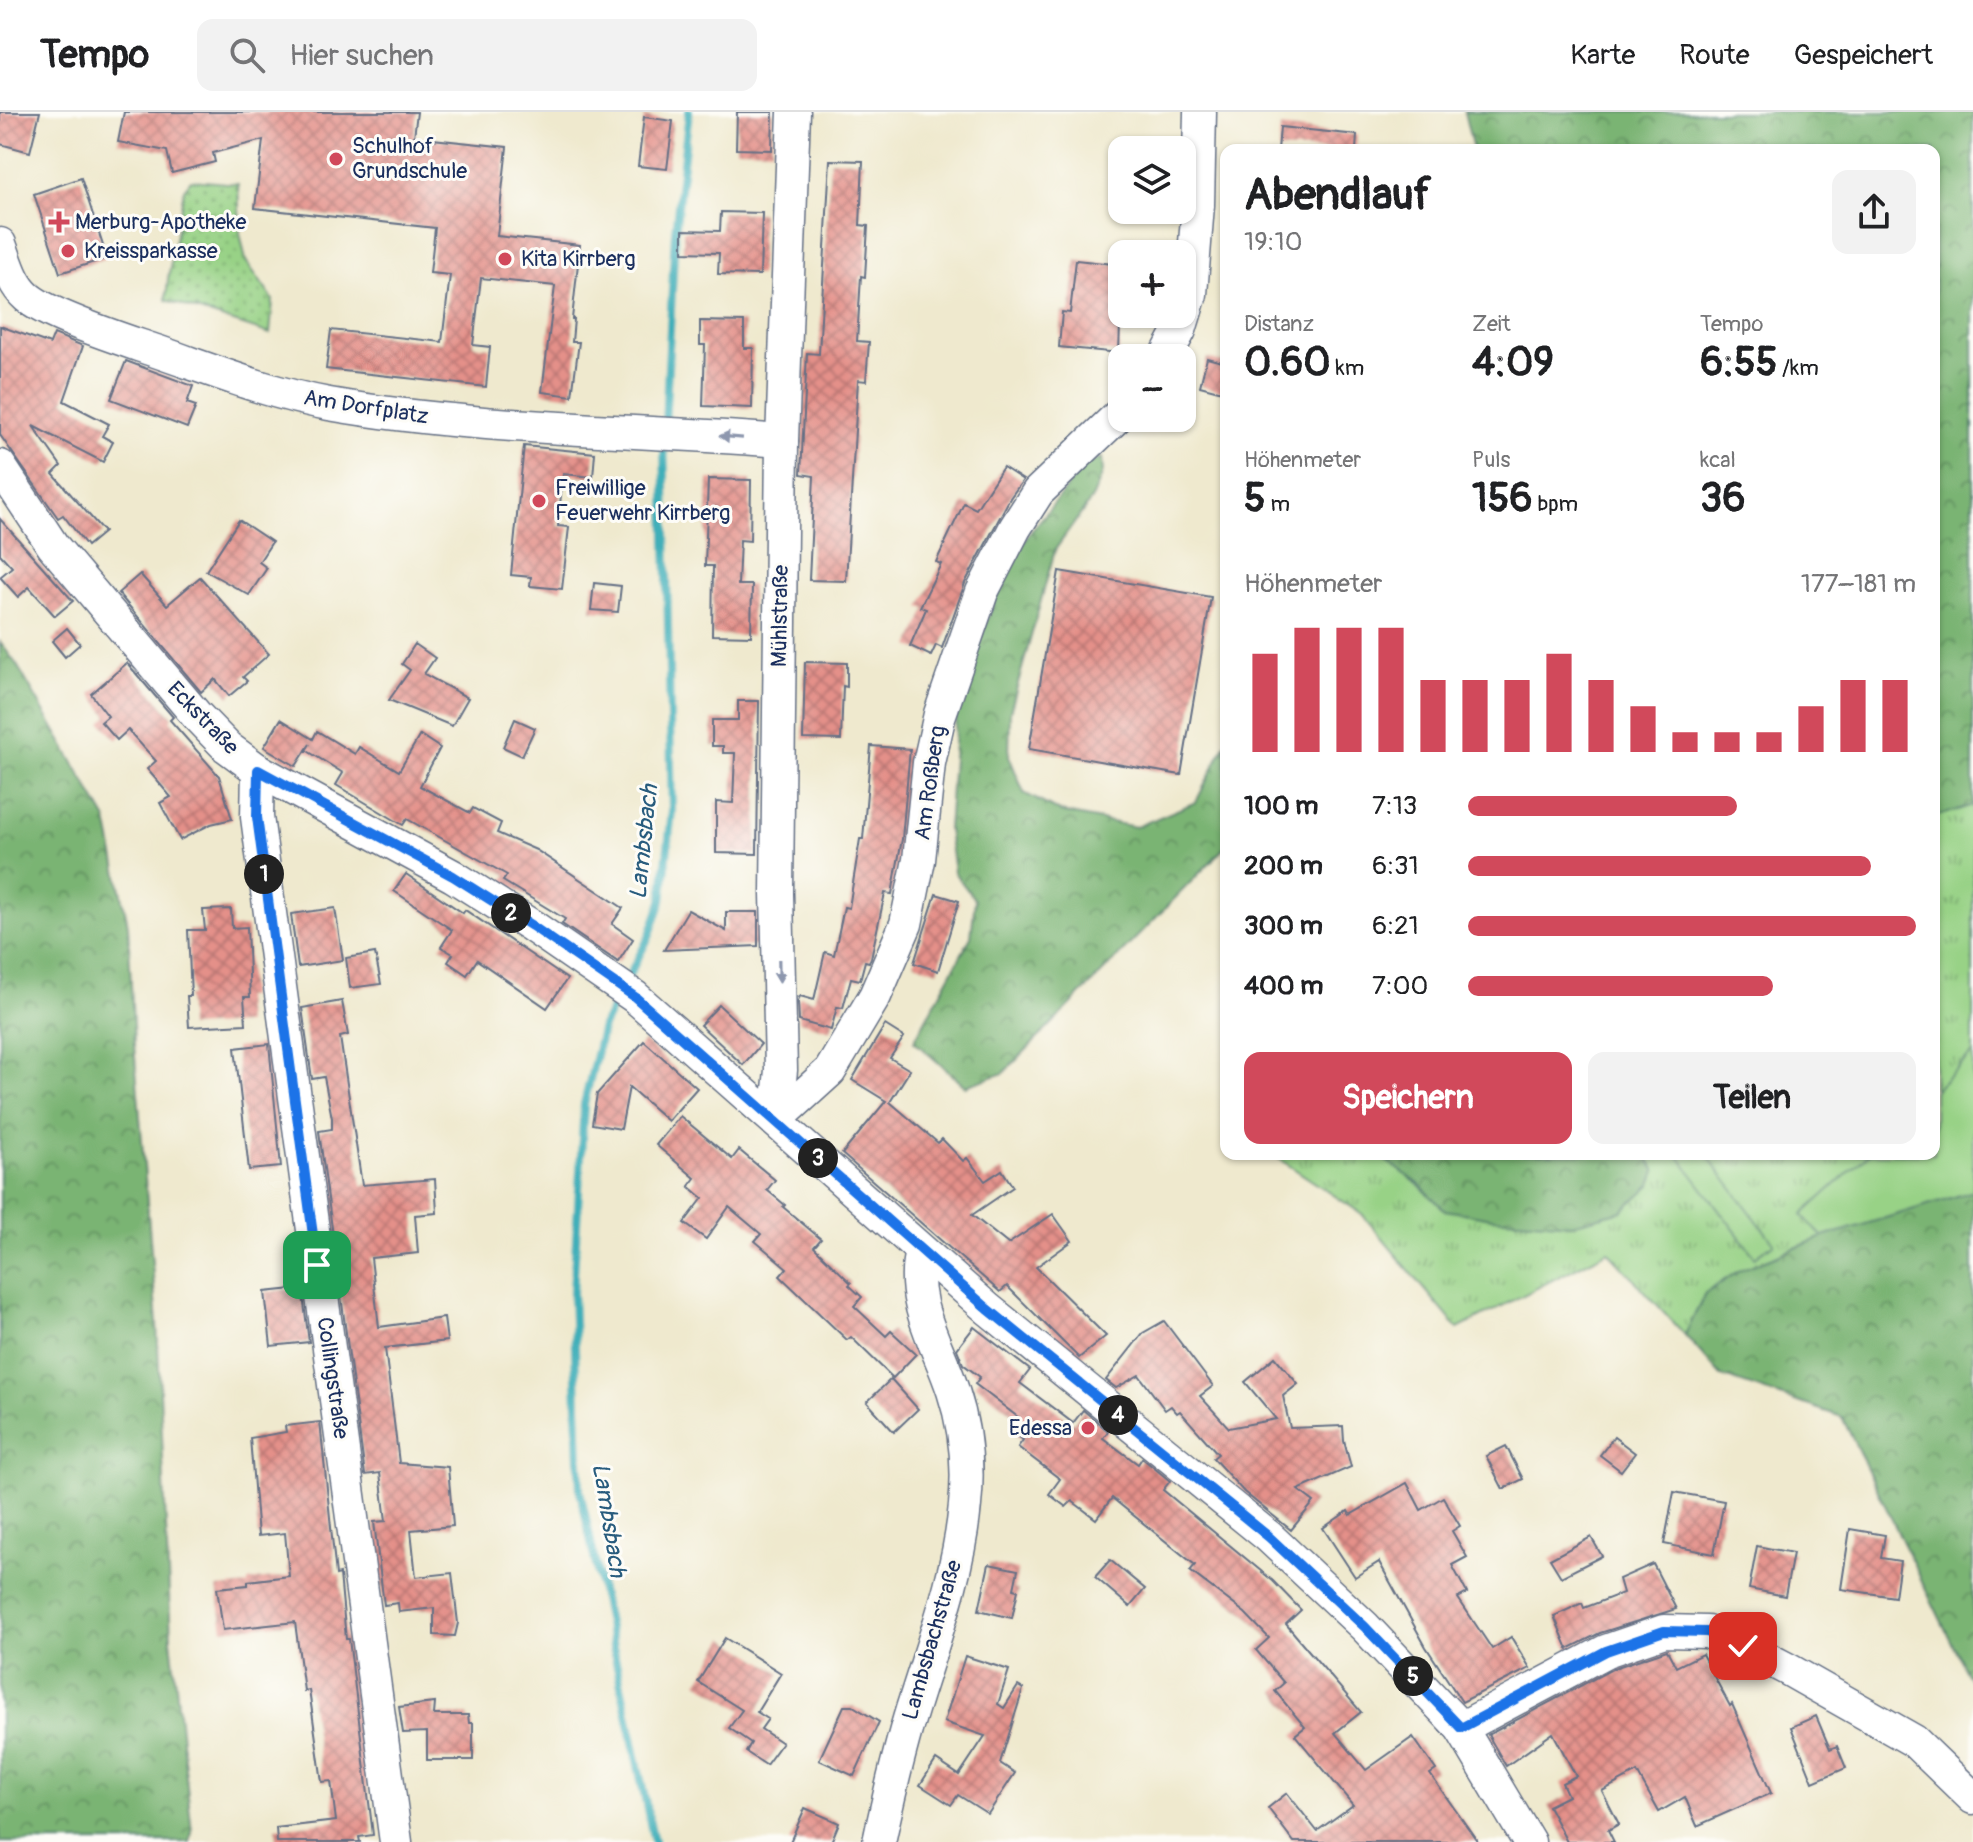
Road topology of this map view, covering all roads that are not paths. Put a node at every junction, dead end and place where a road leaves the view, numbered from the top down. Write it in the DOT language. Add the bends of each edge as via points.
graph roads {
  1 [pos="794,112"];
  2 [pos="1200,112"];
  3 [pos="0,244"];
  4 [pos="1172,344"];
  5 [pos="1108,425"];
  6 [pos="782,441"];
  7 [pos="0,466"];
  8 [pos="258,770"];
  9 [pos="776,1120"];
  10 [pos="921,1251"];
  11 [pos="1461,1728"];
  12 [pos="1973,1798"];
  13 [pos="396,1842"];
  14 [pos="879,1842"];
  15 [pos="1529,1842"];
  1 -- 6 [label="street, Mühlstraße"];
  2 -- 4 [label="street" via="1191,294"];
  6 -- 3 [label="street, Am Dorfplatz, one-way" via="427,417 328,404 256,385 46,309 16,285"];
  5 -- 9 [label="street, Am Roßberg" via="1038,492 982,592 940,714 906,924 875,996 830,1071"];
  6 -- 9 [label="street, Mühlstraße, one-way" via="777,893 781,1070"];
  7 -- 8 [label="street, Eckstraße" via="63,558 197,716"];
  8 -- 9 [label="street, Eckstraße" via="453,876 623,988"];
  8 -- 13 [label="street, Collingstraße" via="259,832"];
  9 -- 10 [label="street, Eckstraße"];
  10 -- 11 [label="street, Eckstraße" via="1269,1537"];
  10 -- 14 [label="street, Lambsbachstraße" via="918,1297 953,1391 965,1442 965,1505 948,1597"];
  11 -- 12 [label="street" via="1606,1651 1664,1631 1707,1632 1789,1670 1914,1741"];
  11 -- 15 [label="street, Eckstraße"];
}
